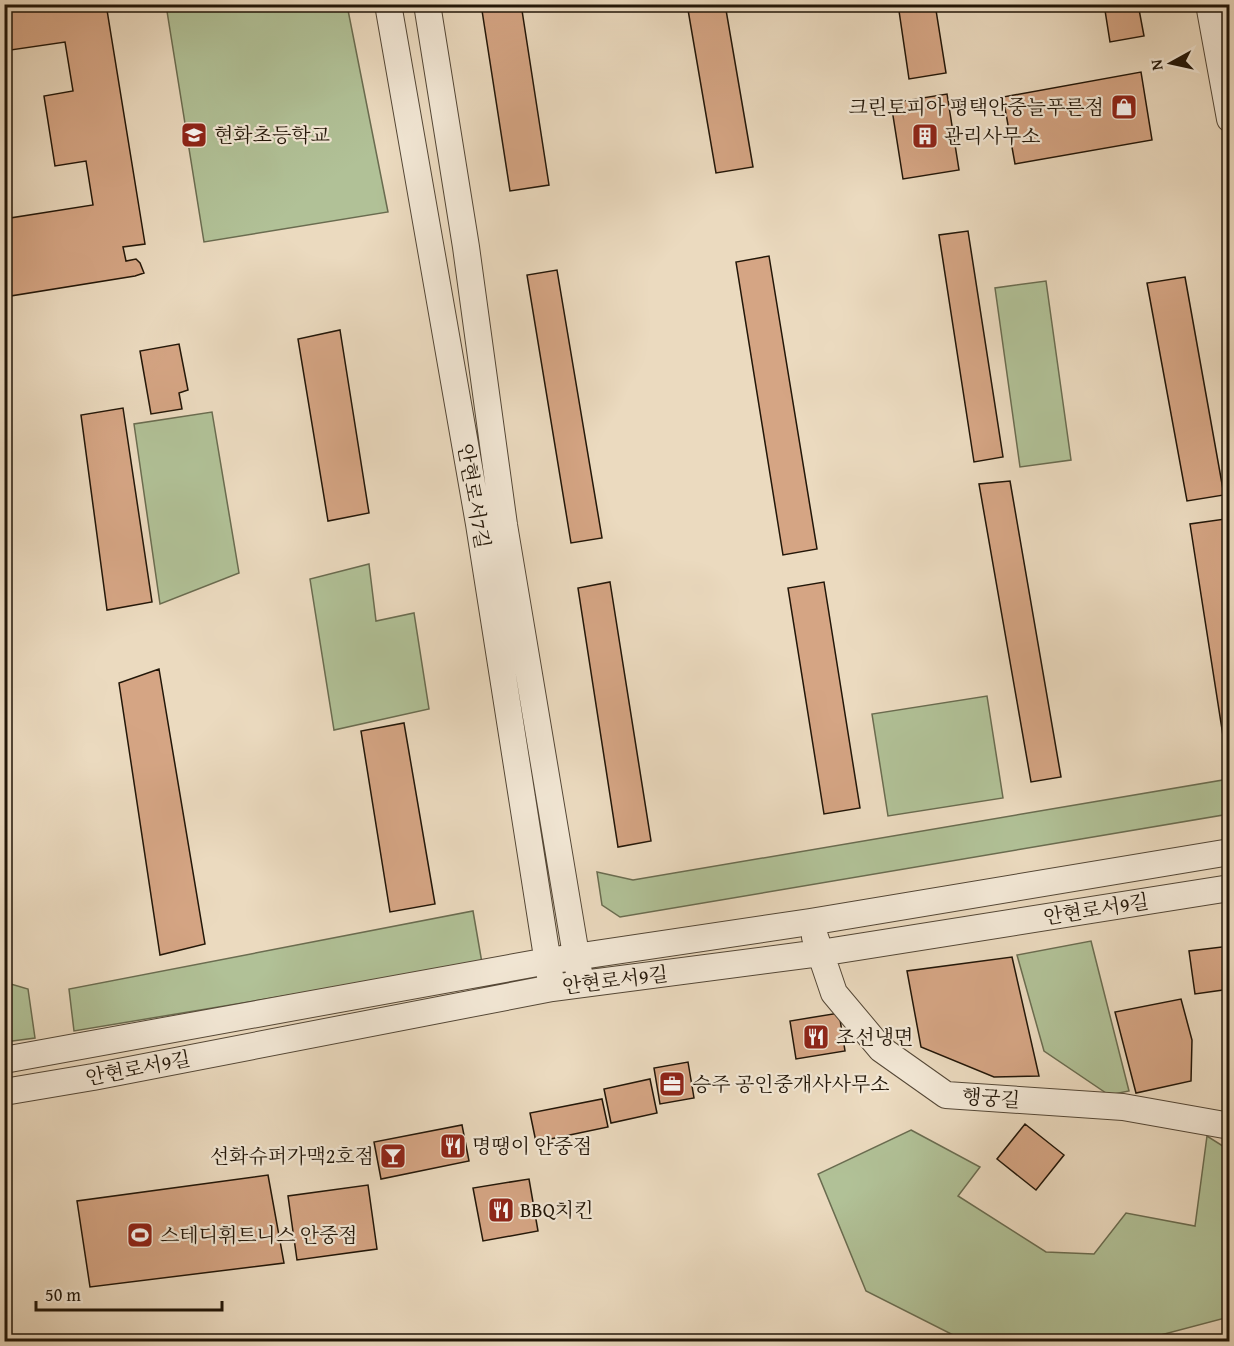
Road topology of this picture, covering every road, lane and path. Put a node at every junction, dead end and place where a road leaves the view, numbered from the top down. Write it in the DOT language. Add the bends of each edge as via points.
graph roads {
  1 [pos="388,4"];
  2 [pos="427,4"];
  3 [pos="1209,4"];
  4 [pos="1230,119"];
  5 [pos="492,524"];
  6 [pos="1230,852"];
  7 [pos="1230,888"];
  8 [pos="810,922"];
  9 [pos="820,953"];
  10 [pos="577,957"];
  11 [pos="548,962"];
  12 [pos="581,985"];
  13 [pos="552,988"];
  14 [pos="4,1060"];
  15 [pos="4,1092"];
  16 [pos="1230,1126"];
  1 -- 5 [label="street, 안현로서7길"];
  2 -- 5 [label="street, 안현로서7길" via="466,247"];
  3 -- 4 [label="street"];
  5 -- 10 [label="street, 안현로서7길"];
  5 -- 11 [label="street, 안현로서7길"];
  6 -- 8 [label="street"];
  7 -- 9 [label="street, 안현로서9길"];
  8 -- 9 [label="street, 행궁길"];
  8 -- 10 [label="street"];
  9 -- 12 [label="street, 안현로서9길"];
  9 -- 16 [label="street, 행궁길" via="834,993 881,1049 946,1095 1123,1107"];
  10 -- 11 [label="street"];
  10 -- 12 [label="street, 안현로서7길"];
  11 -- 13 [label="street, 안현로서7길"];
  11 -- 14 [label="street"];
  12 -- 13 [label="street, 안현로서9길"];
  13 -- 15 [label="street, 안현로서9길"];
}
